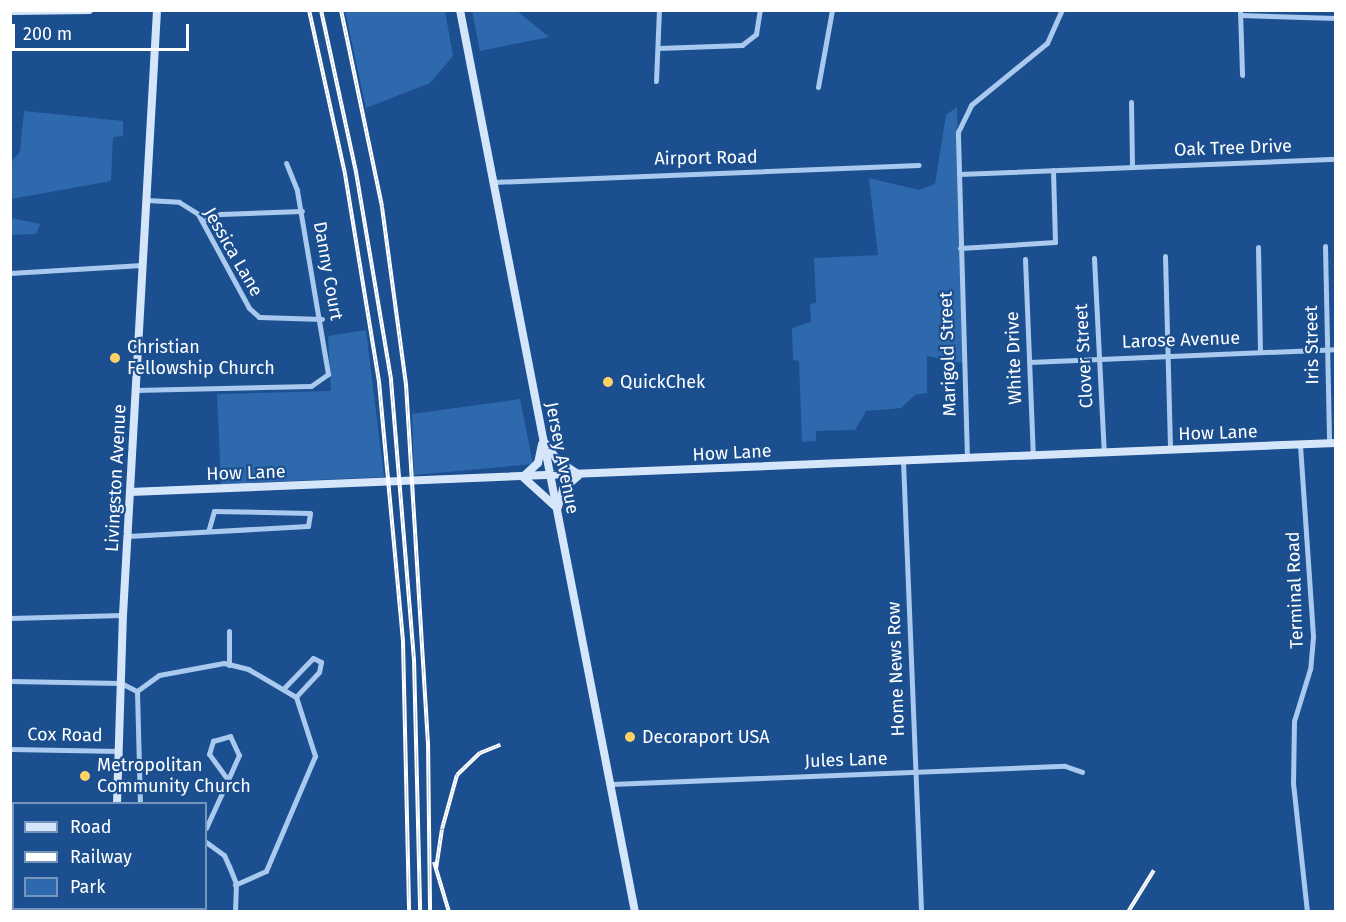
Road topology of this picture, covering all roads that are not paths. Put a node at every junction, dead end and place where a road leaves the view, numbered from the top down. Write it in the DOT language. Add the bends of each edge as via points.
graph roads {
  1 [pos="10,10"];
  2 [pos="89,10"];
  3 [pos="157,10"];
  4 [pos="460,10"];
  5 [pos="659,10"];
  6 [pos="760,10"];
  7 [pos="832,10"];
  8 [pos="1062,10"];
  9 [pos="1240,13"];
  10 [pos="1335,18"];
  11 [pos="658,48"];
  12 [pos="1242,75"];
  13 [pos="656,81"];
  14 [pos="818,87"];
  15 [pos="1131,102"];
  16 [pos="1335,159"];
  17 [pos="286,163"];
  18 [pos="919,165"];
  19 [pos="1132,167"];
  20 [pos="1053,170"];
  21 [pos="959,174"];
  22 [pos="493,182"];
  23 [pos="146,200"];
  24 [pos="302,211"];
  25 [pos="202,221"];
  26 [pos="1258,246"];
  27 [pos="1326,246"];
  28 [pos="960,248"];
  29 [pos="1166,256"];
  30 [pos="1094,258"];
  31 [pos="1025,260"];
  32 [pos="142,265"];
  33 [pos="10,273"];
  34 [pos="322,319"];
  35 [pos="1328,349"];
  36 [pos="1335,349"];
  37 [pos="1260,352"];
  38 [pos="1167,356"];
  39 [pos="1099,359"];
  40 [pos="1029,362"];
  41 [pos="135,390"];
  42 [pos="543,440"];
  43 [pos="1332,444"];
  44 [pos="1300,445"];
  45 [pos="1170,450"];
  46 [pos="1104,453"];
  47 [pos="1033,456"];
  48 [pos="967,458"];
  49 [pos="903,461"];
  50 [pos="579,475"];
  51 [pos="550,476"];
  52 [pos="523,477"];
  53 [pos="130,492"];
  54 [pos="557,510"];
  55 [pos="209,529"];
  56 [pos="128,536"];
  57 [pos="123,615"];
  58 [pos="10,618"];
  59 [pos="230,631"];
  60 [pos="229,664"];
  61 [pos="10,681"];
  62 [pos="121,683"];
  63 [pos="285,687"];
  64 [pos="137,691"];
  65 [pos="296,697"];
  66 [pos="10,749"];
  67 [pos="119,751"];
  68 [pos="1082,772"];
  69 [pos="915,773"];
  70 [pos="228,780"];
  71 [pos="610,784"];
  72 [pos="117,802"];
  73 [pos="140,802"];
  74 [pos="207,826"];
  75 [pos="207,843"];
  76 [pos="236,885"];
  77 [pos="236,912"];
  78 [pos="635,912"];
  79 [pos="921,912"];
  80 [pos="1307,912"];
  1 -- 2 [label="main road"];
  3 -- 23 [label="main road, Livingston Avenue"];
  4 -- 22 [label="main road, Jersey Avenue"];
  5 -- 11 [label="street"];
  6 -- 11 [label="street" via="756,34 742,45"];
  7 -- 14 [label="street"];
  8 -- 21 [label="street, Marigold Street" via="1047,43 971,105 958,132"];
  9 -- 10 [label="street"];
  9 -- 12 [label="street"];
  11 -- 13 [label="street"];
  15 -- 19 [label="street"];
  16 -- 19 [label="street, Oak Tree Drive"];
  17 -- 24 [label="street, Danny Court"];
  18 -- 22 [label="street, Airport Road"];
  19 -- 20 [label="street, Oak Tree Drive"];
  20 -- 21 [label="street, Oak Tree Drive"];
  20 -- 28 [label="street" via="1055,242"];
  21 -- 28 [label="street, Marigold Street"];
  22 -- 42 [label="main road, Jersey Avenue"];
  23 -- 25 [label="street, Jessica Lane" via="179,202"];
  23 -- 32 [label="main road, Livingston Avenue"];
  24 -- 25 [label="street" via="220,214"];
  24 -- 34 [label="street, Danny Court"];
  25 -- 34 [label="street, Jessica Lane" via="249,308 259,317"];
  26 -- 37 [label="street"];
  27 -- 35 [label="street, Iris Street"];
  28 -- 48 [label="street, Marigold Street"];
  29 -- 38 [label="street"];
  30 -- 39 [label="street, Clover Street"];
  31 -- 40 [label="street, White Drive"];
  32 -- 33 [label="street"];
  32 -- 41 [label="main road, Livingston Avenue"];
  34 -- 41 [label="street, Danny Court" via="328,374 318,383"];
  35 -- 36 [label="street, Larose Avenue"];
  35 -- 37 [label="street, Larose Avenue"];
  35 -- 43 [label="street, Iris Street"];
  37 -- 38 [label="street, Larose Avenue"];
  38 -- 39 [label="street, Larose Avenue"];
  38 -- 45 [label="street"];
  39 -- 40 [label="street, Larose Avenue"];
  39 -- 46 [label="street, Clover Street"];
  40 -- 47 [label="street, White Drive"];
  41 -- 53 [label="main road, Livingston Avenue"];
  42 -- 50 [label="main road" via="558,461"];
  42 -- 51 [label="main road, Jersey Avenue"];
  42 -- 52 [label="main road" via="538,463"];
  43 -- 44 [label="main road, How Lane"];
  44 -- 45 [label="main road, How Lane"];
  44 -- 80 [label="street, Terminal Road" via="1313,637 1310,669 1294,721 1293,783"];
  45 -- 46 [label="main road, How Lane"];
  46 -- 47 [label="main road, How Lane"];
  47 -- 48 [label="main road, How Lane"];
  48 -- 49 [label="main road, How Lane"];
  49 -- 50 [label="main road, How Lane"];
  49 -- 69 [label="street, Home News Row"];
  50 -- 51 [label="main road, How Lane"];
  50 -- 54 [label="main road" via="565,487"];
  51 -- 52 [label="main road, How Lane"];
  51 -- 54 [label="main road, Jersey Avenue"];
  52 -- 53 [label="main road, How Lane"];
  52 -- 54 [label="main road" via="545,493"];
  53 -- 56 [label="main road, Livingston Avenue"];
  54 -- 71 [label="main road, Jersey Avenue"];
  55 -- 55 [label="street" via="308,526 309,513 214,512"];
  55 -- 56 [label="street" via="194,535"];
  56 -- 57 [label="main road, Livingston Avenue"];
  57 -- 58 [label="street"];
  57 -- 62 [label="main road, Livingston Avenue"];
  59 -- 60 [label="street"];
  60 -- 63 [label="street"];
  60 -- 64 [label="street" via="159,675"];
  61 -- 62 [label="street"];
  62 -- 64 [label="street"];
  62 -- 67 [label="main road, Livingston Avenue"];
  63 -- 65 [label="street"];
  63 -- 65 [label="street" via="313,658 321,662 319,672"];
  64 -- 73 [label="street"];
  65 -- 76 [label="street" via="315,756 266,871"];
  66 -- 67 [label="street, Cox Road"];
  67 -- 72 [label="main road, Livingston Avenue"];
  68 -- 69 [label="street, Jules Lane" via="1065,766"];
  69 -- 71 [label="street, Jules Lane"];
  69 -- 79 [label="street, Home News Row"];
  70 -- 70 [label="street" via="239,755 230,736 220,736 209,754"];
  70 -- 74 [label="street"];
  71 -- 78 [label="main road, Jersey Avenue"];
  75 -- 76 [label="street" via="224,855"];
  76 -- 77 [label="street"];
}
